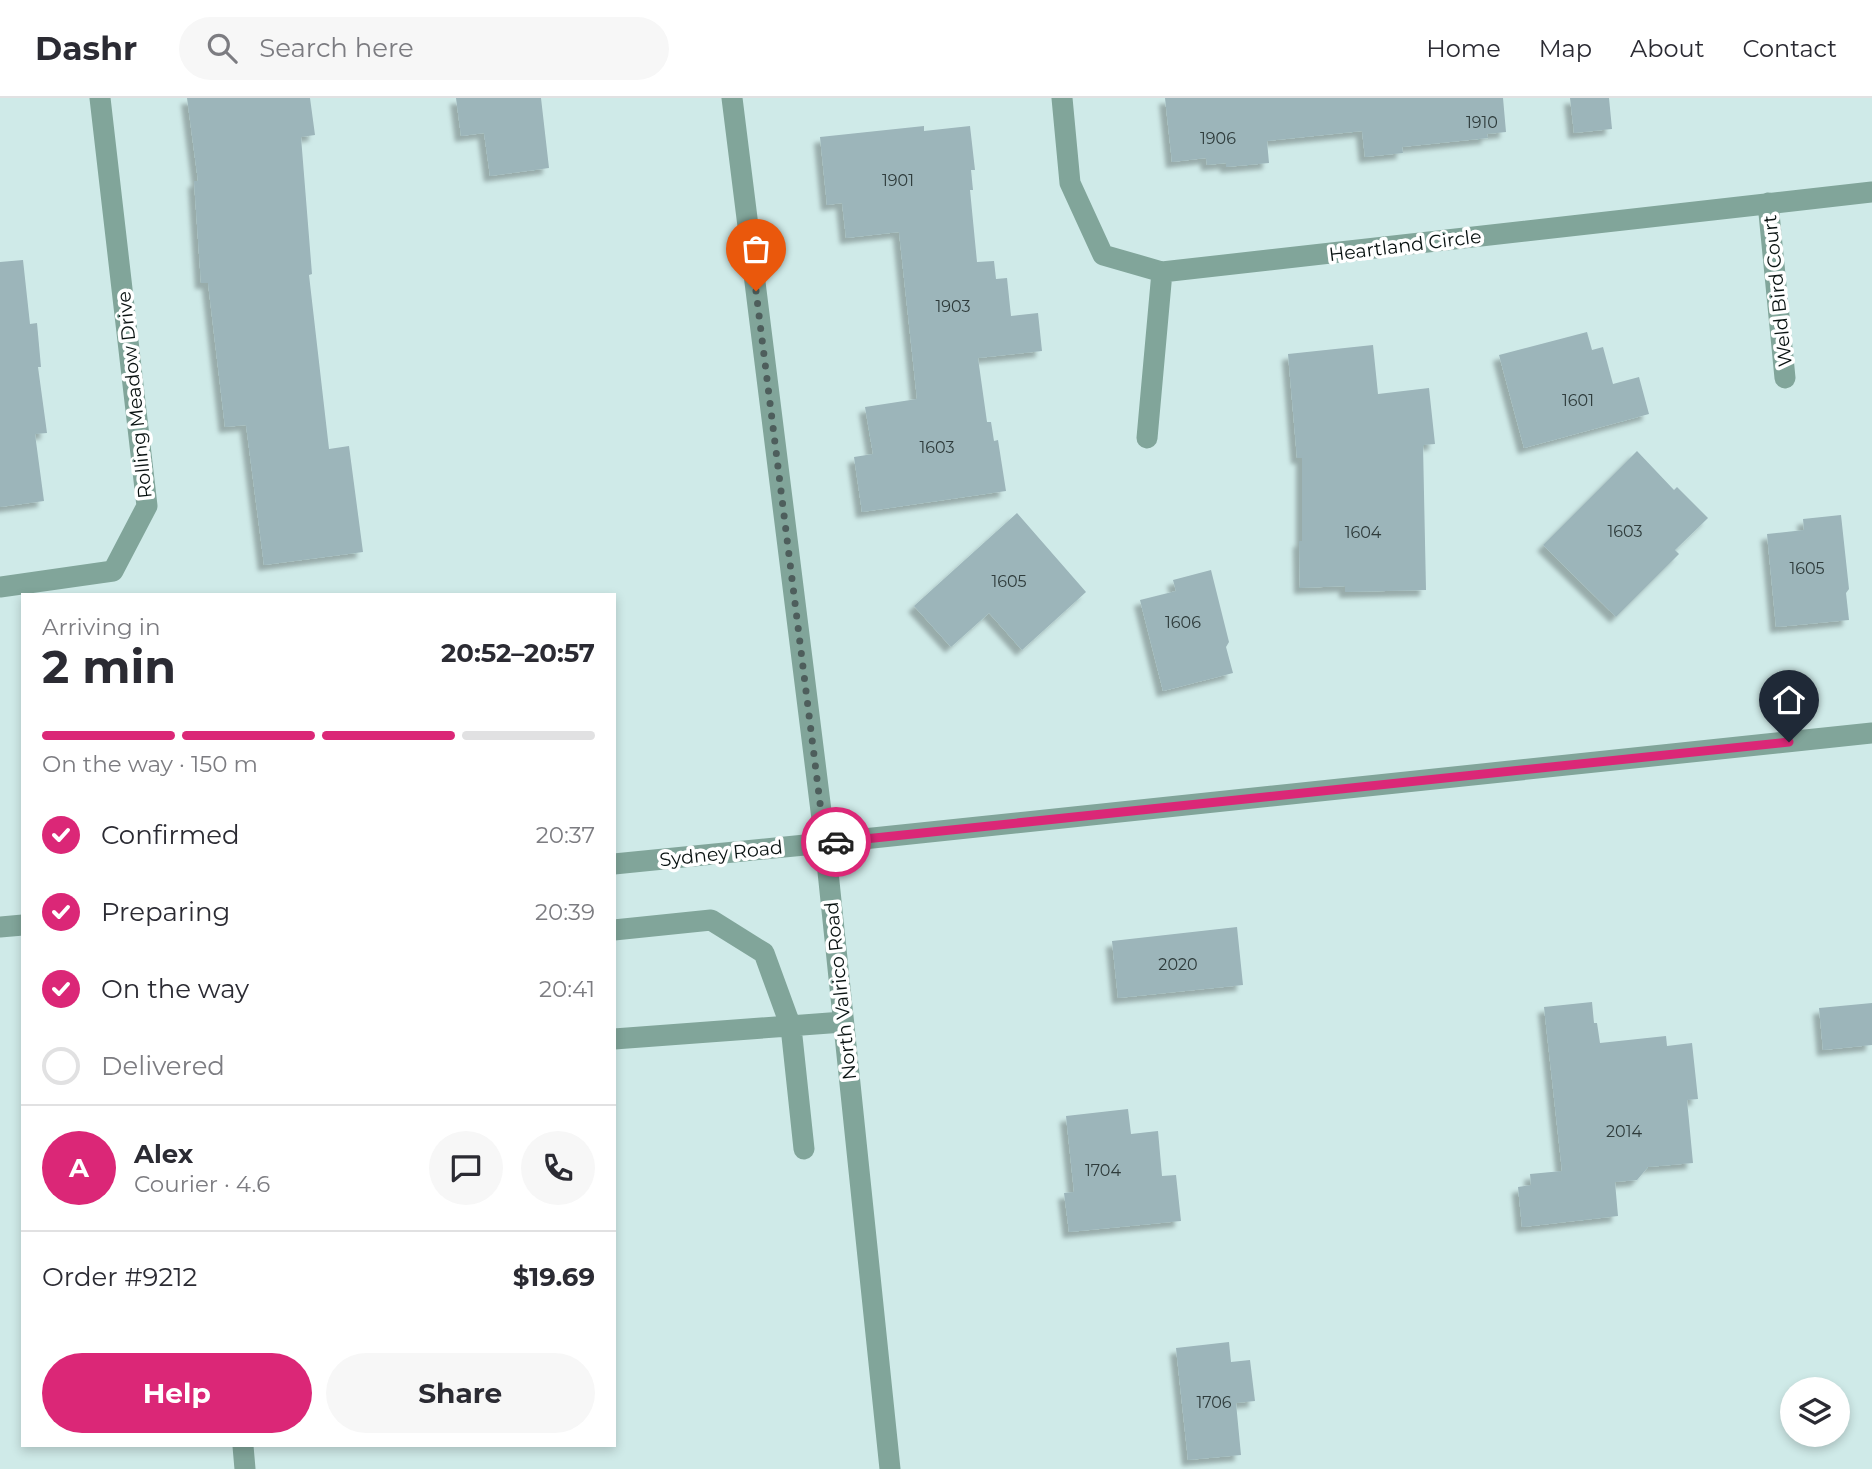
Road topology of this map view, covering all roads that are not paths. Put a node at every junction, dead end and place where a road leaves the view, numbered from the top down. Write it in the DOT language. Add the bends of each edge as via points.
graph roads {
  1 [pos="100,98"];
  2 [pos="732,98"];
  3 [pos="1062,98"];
  4 [pos="1872,192"];
  5 [pos="1768,203"];
  6 [pos="1162,272"];
  7 [pos="1785,378"];
  8 [pos="1147,438"];
  9 [pos="0,587"];
  10 [pos="1872,733"];
  11 [pos="825,843"];
  12 [pos="616,864"];
  13 [pos="21,925"];
  14 [pos="0,927"];
  15 [pos="616,930"];
  16 [pos="844,1022"];
  17 [pos="791,1027"];
  18 [pos="616,1039"];
  19 [pos="804,1149"];
  20 [pos="243,1447"];
  21 [pos="245,1469"];
  22 [pos="890,1469"];
  1 -- 9 [label="street, Rolling Meadow Drive" via="147,506 113,571"];
  2 -- 11 [label="street, North Valrico Road"];
  3 -- 6 [label="street, Heartland Circle" via="1070,183 1103,256"];
  4 -- 5 [label="street, Heartland Circle"];
  5 -- 6 [label="street, Heartland Circle"];
  5 -- 7 [label="street, Weld Bird Court"];
  6 -- 8 [label="street"];
  10 -- 11 [label="street, Sydney Road"];
  11 -- 12 [label="street, Sydney Road"];
  11 -- 16 [label="street, North Valrico Road"];
  13 -- 14 [label="street"];
  15 -- 17 [label="street" via="711,920 764,953"];
  16 -- 17 [label="street"];
  16 -- 22 [label="street, North Valrico Road"];
  17 -- 18 [label="street"];
  17 -- 19 [label="street"];
  20 -- 21 [label="street"];
}
